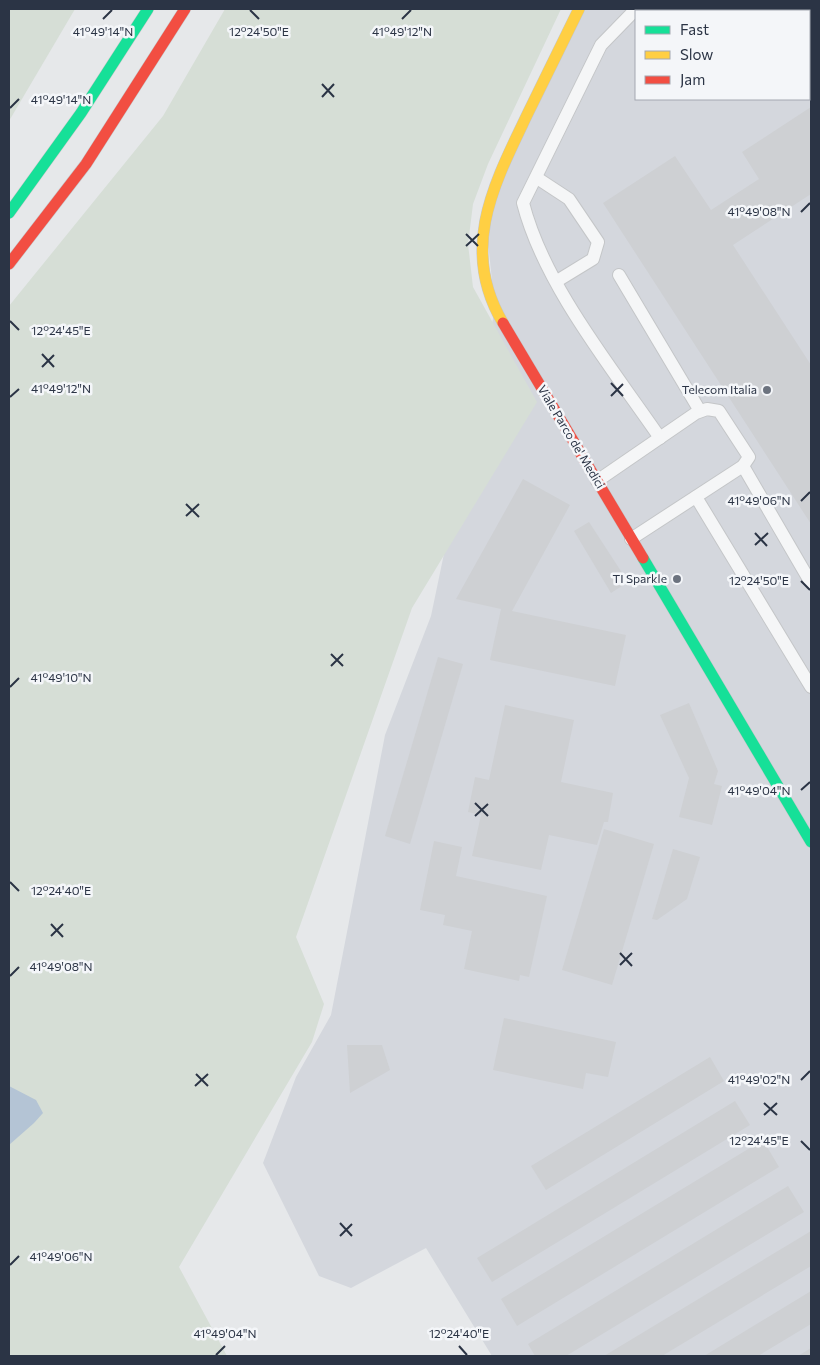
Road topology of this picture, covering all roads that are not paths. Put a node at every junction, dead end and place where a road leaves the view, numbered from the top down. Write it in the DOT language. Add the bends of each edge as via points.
graph roads {
  1 [pos="148,9"];
  2 [pos="185,9"];
  3 [pos="579,9"];
  4 [pos="636,9"];
  5 [pos="536,178"];
  6 [pos="9,213"];
  7 [pos="9,264"];
  8 [pos="619,275"];
  9 [pos="557,281"];
  10 [pos="700,411"];
  11 [pos="660,438"];
  12 [pos="743,466"];
  13 [pos="597,480"];
  14 [pos="696,498"];
  15 [pos="631,539"];
  16 [pos="811,582"];
  17 [pos="811,687"];
  18 [pos="811,842"];
  1 -- 6 [label="main road" via="52,155"];
  2 -- 7 [label="main road" via="86,164"];
  3 -- 13 [label="main road, Viale Parco de' Medici" via="497,177 485,214 482,260 495,309"];
  4 -- 5 [label="lane" via="601,44"];
  5 -- 9 [label="lane" via="523,203 530,230"];
  5 -- 9 [label="lane" via="569,199 598,242 593,259"];
  8 -- 10 [label="lane"];
  9 -- 11 [label="lane" via="568,303"];
  10 -- 11 [label="lane"];
  10 -- 12 [label="lane" via="719,411 749,457"];
  11 -- 13 [label="lane"];
  12 -- 14 [label="lane"];
  12 -- 16 [label="lane"];
  13 -- 15 [label="main road, Viale Parco de' Medici"];
  14 -- 15 [label="lane"];
  14 -- 17 [label="lane"];
  15 -- 18 [label="main road, Viale Parco de' Medici"];
}
